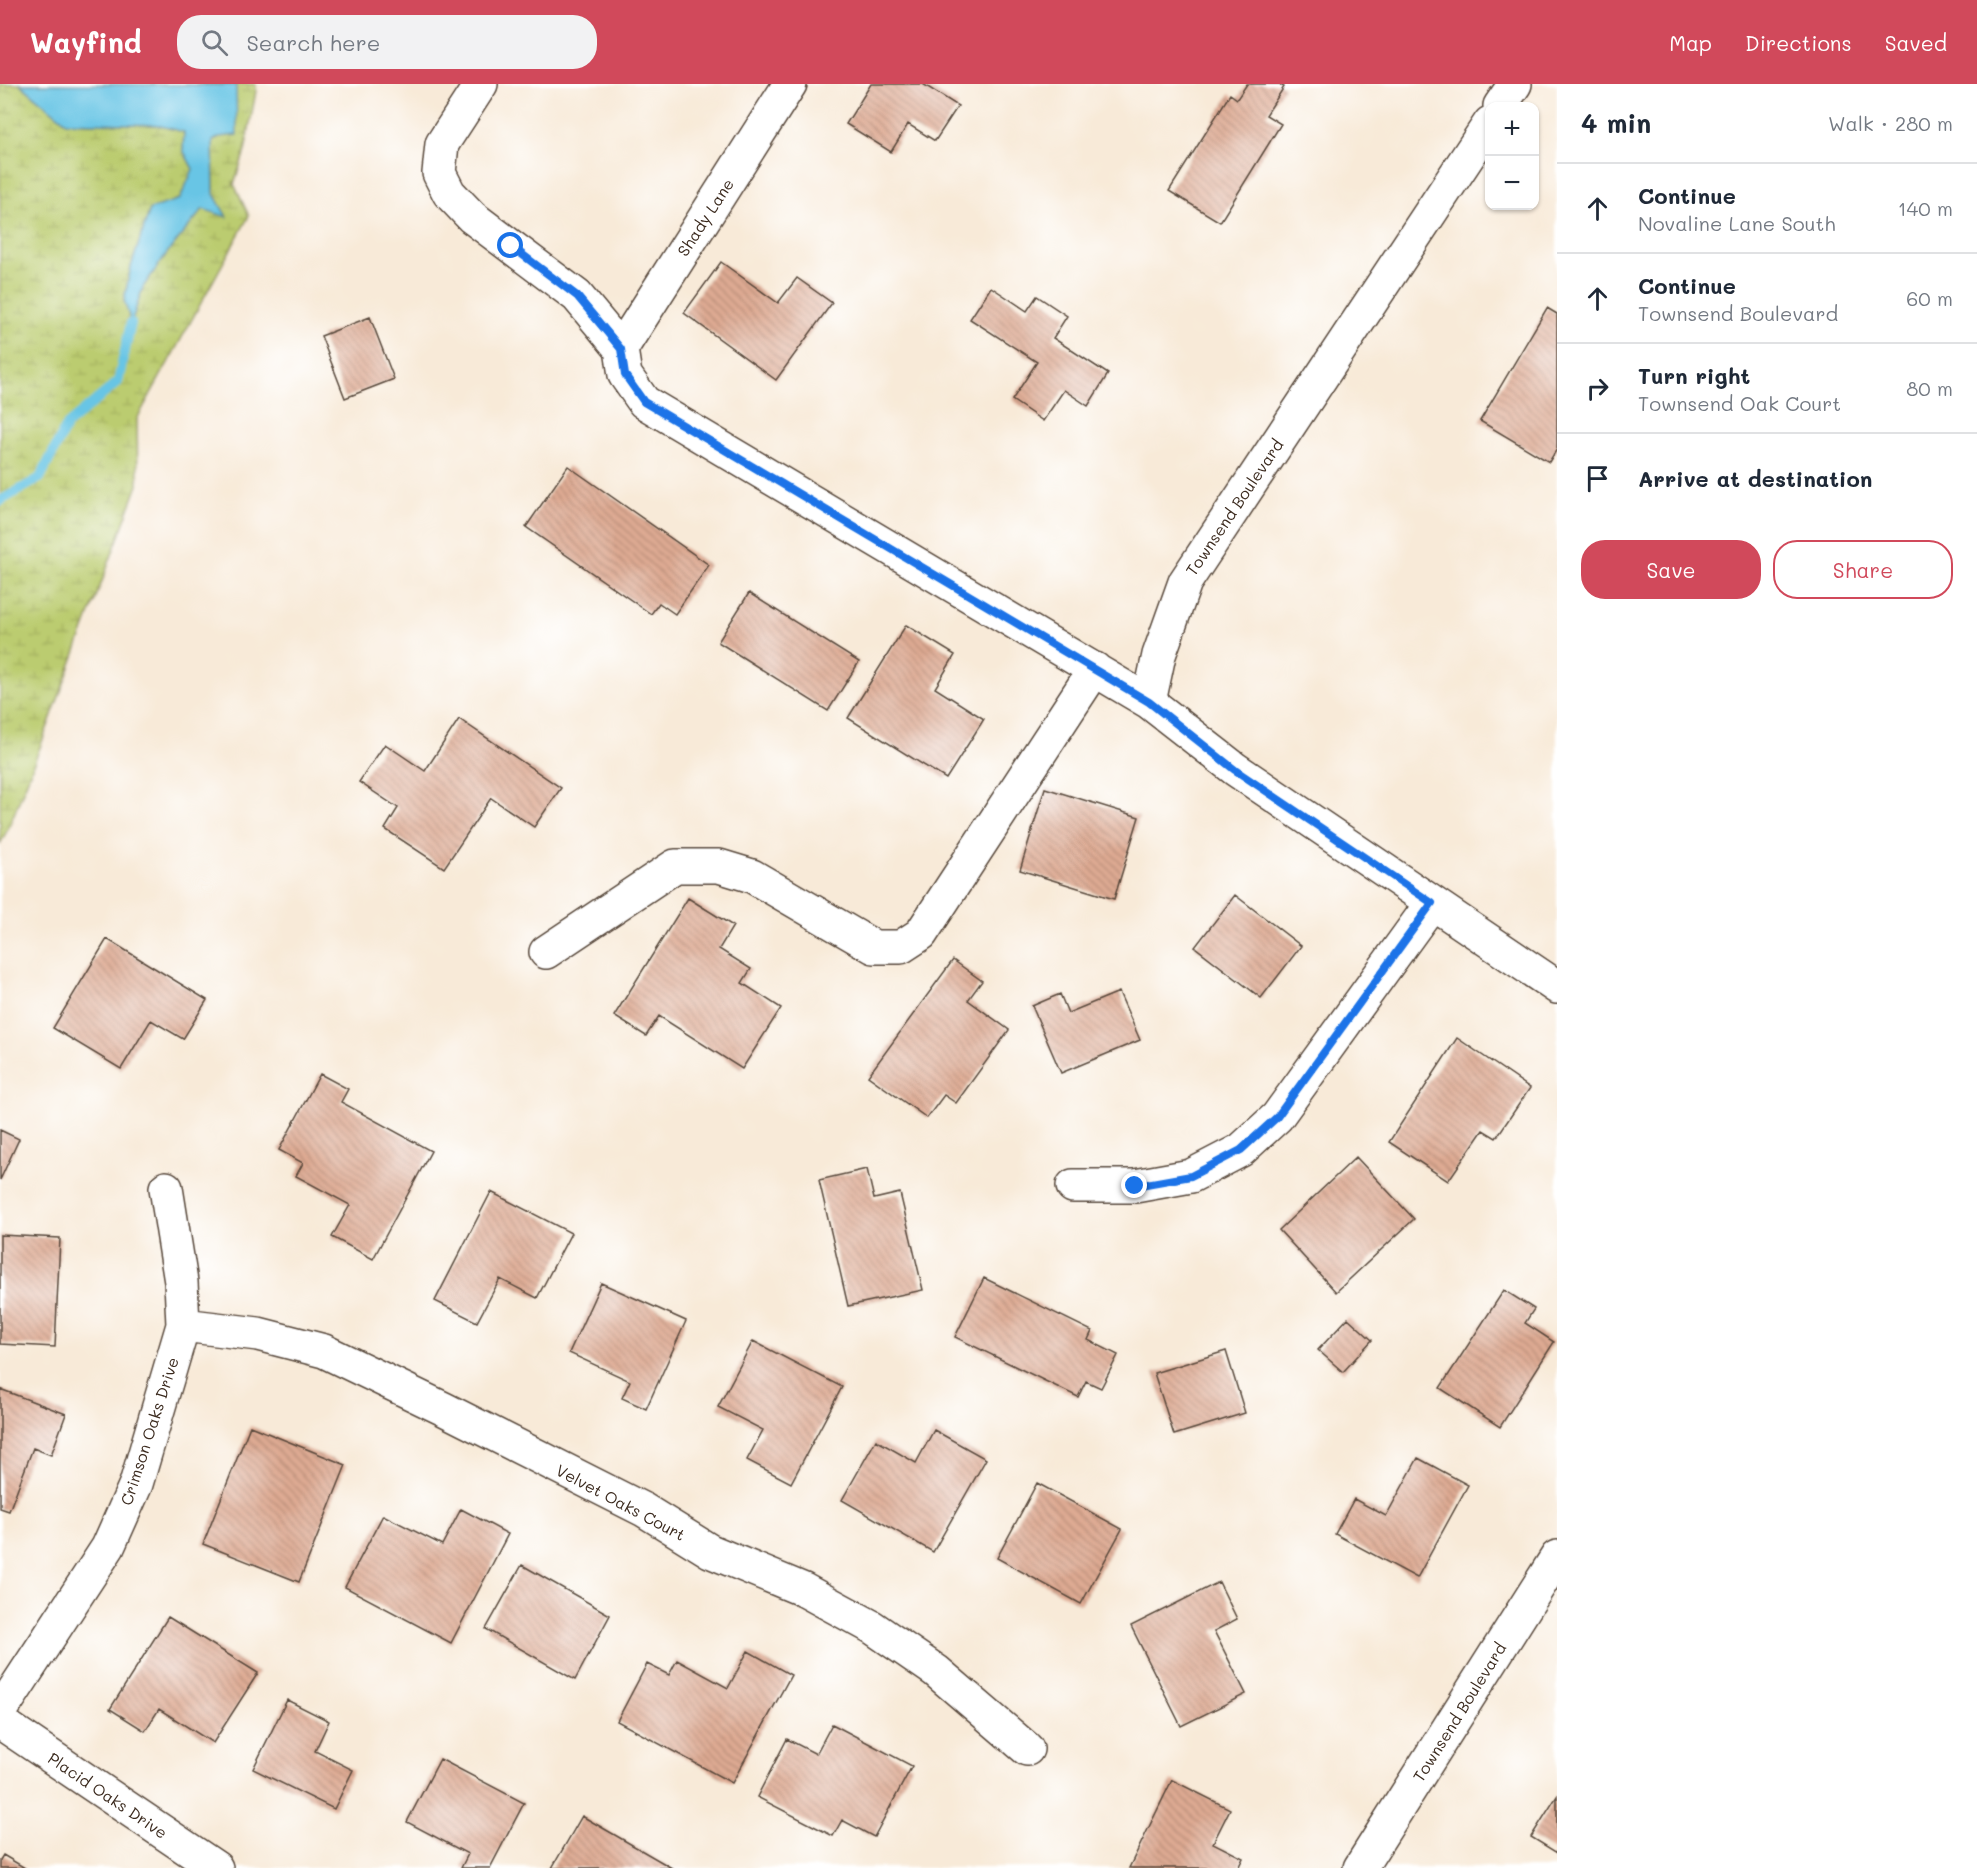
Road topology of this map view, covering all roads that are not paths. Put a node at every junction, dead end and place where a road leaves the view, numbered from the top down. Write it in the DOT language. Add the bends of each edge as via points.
graph roads {
  1 [pos="481,84"];
  2 [pos="790,84"];
  3 [pos="1515,84"];
  4 [pos="1503,102"];
  5 [pos="1485,131"];
  6 [pos="621,349"];
  7 [pos="1095,669"];
  8 [pos="1149,702"];
  9 [pos="1432,903"];
  10 [pos="546,952"];
  11 [pos="1557,987"];
  12 [pos="1073,1186"];
  13 [pos="166,1188"];
  14 [pos="183,1325"];
  15 [pos="1557,1557"];
  16 [pos="0,1712"];
  17 [pos="0,1722"];
  18 [pos="1027,1749"];
  19 [pos="216,1868"];
  20 [pos="1360,1868"];
  1 -- 6 [label="street" via="442,144 439,173 449,193 472,217 577,296"];
  2 -- 6 [label="street, Shady Lane"];
  3 -- 4 [label="street"];
  5 -- 8 [label="street, Townsend Boulevard" via="1185,582 1159,655"];
  6 -- 7 [label="street" via="625,375 644,402"];
  7 -- 8 [label="street"];
  7 -- 10 [label="street" via="921,934 901,947 874,946 752,876 719,866 675,866"];
  8 -- 9 [label="street" via="1235,770"];
  9 -- 11 [label="street"];
  9 -- 12 [label="street" via="1277,1117 1241,1150 1191,1176 1135,1186"];
  13 -- 14 [label="street, Crimson Oaks Drive" via="181,1282"];
  14 -- 16 [label="street, Crimson Oaks Drive" via="136,1484 108,1547"];
  14 -- 18 [label="street, Velvet Oaks Court" via="258,1334 324,1352 444,1409 644,1510 710,1551 804,1590 873,1627 936,1671"];
  15 -- 20 [label="street, Townsend Boulevard"];
  17 -- 19 [label="street, Placid Oaks Drive"];
}
